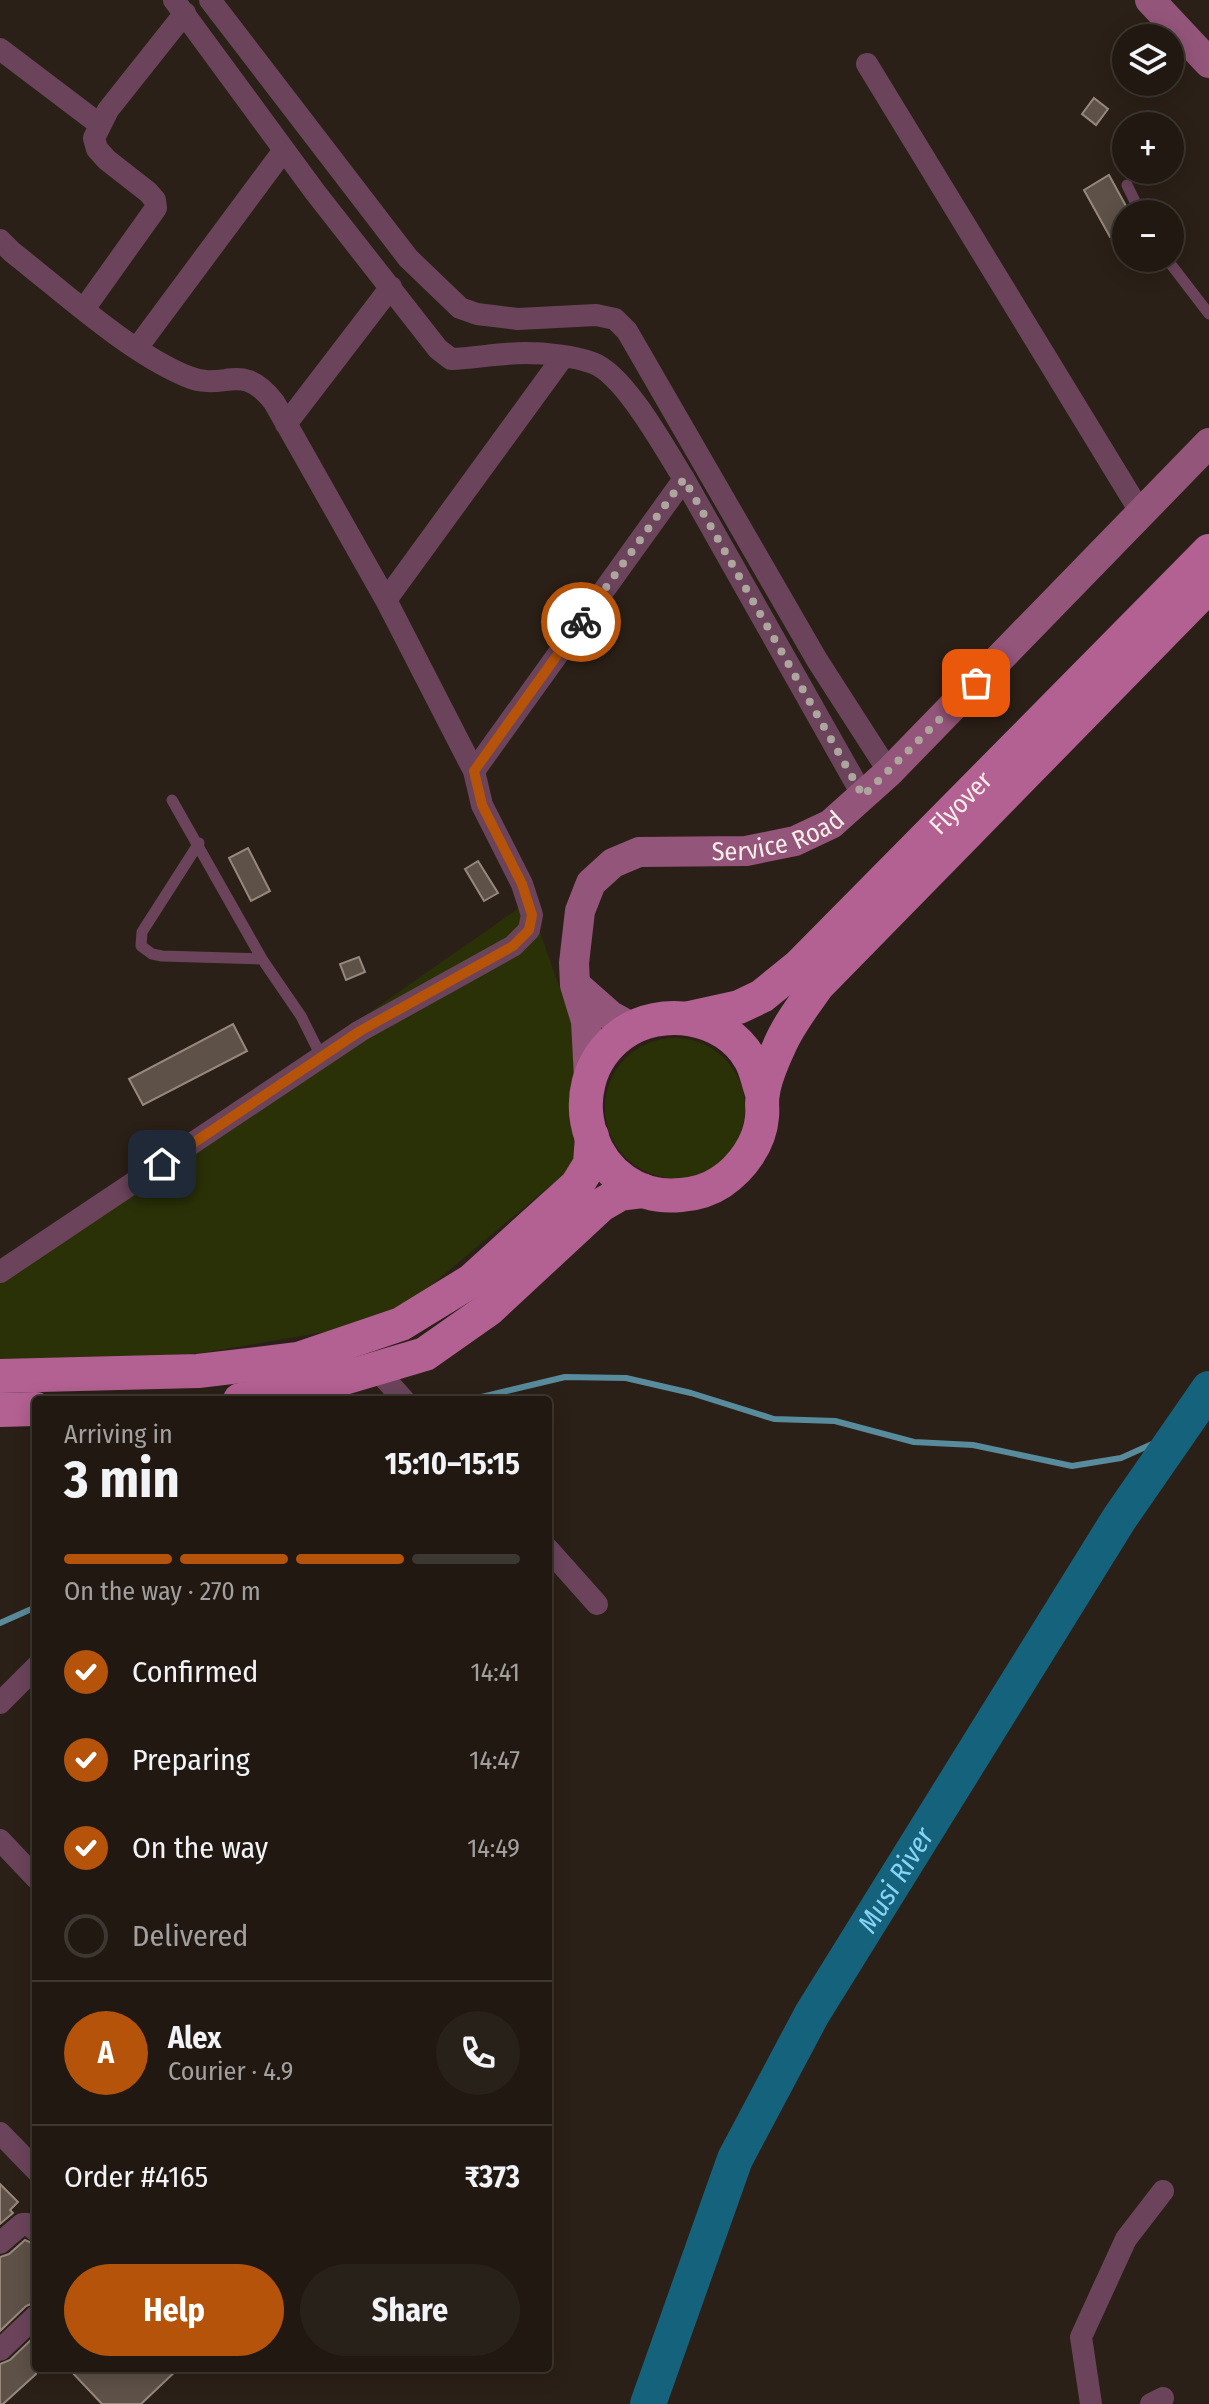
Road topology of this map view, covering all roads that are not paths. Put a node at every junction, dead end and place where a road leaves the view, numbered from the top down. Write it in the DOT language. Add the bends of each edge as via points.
graph roads {
  1 [pos="210,0"];
  2 [pos="1150,0"];
  3 [pos="179,6"];
  4 [pos="0,49"];
  5 [pos="1209,63"];
  6 [pos="867,64"];
  7 [pos="99,124"];
  8 [pos="284,150"];
  9 [pos="1127,185"];
  10 [pos="1134,200"];
  11 [pos="0,240"];
  12 [pos="1177,272"];
  13 [pos="391,287"];
  14 [pos="84,309"];
  15 [pos="1209,314"];
  16 [pos="137,348"];
  17 [pos="563,357"];
  18 [pos="286,424"];
  19 [pos="1209,443"];
  20 [pos="684,479"];
  21 [pos="1141,513"];
  22 [pos="1209,551"];
  23 [pos="1209,586"];
  24 [pos="386,600"];
  25 [pos="474,771"];
  26 [pos="889,772"];
  27 [pos="863,796"];
  28 [pos="172,800"];
  29 [pos="199,843"];
  30 [pos="262,959"];
  31 [pos="808,976"];
  32 [pos="575,985"];
  33 [pos="688,1018"];
  34 [pos="631,1027"];
  35 [pos="321,1056"];
  36 [pos="589,1078"];
  37 [pos="762,1093"];
  38 [pos="592,1136"];
  39 [pos="644,1191"];
  40 [pos="0,1272"];
  41 [pos="377,1370"];
  42 [pos="0,1376"];
  43 [pos="264,1396"];
  44 [pos="400,1396"];
  45 [pos="32,1409"];
  46 [pos="0,1410"];
  47 [pos="552,1553"];
  48 [pos="597,1604"];
  49 [pos="32,1671"];
  50 [pos="0,1703"];
  51 [pos="0,1840"];
  52 [pos="32,1874"];
  53 [pos="0,2133"];
  54 [pos="32,2166"];
  55 [pos="1163,2191"];
  56 [pos="32,2228"];
  57 [pos="0,2243"];
  58 [pos="32,2320"];
  59 [pos="0,2350"];
  60 [pos="1091,2404"];
  1 -- 26 [label="street" via="408,258 460,308 518,319 596,315 615,319 627,331 826,676"];
  2 -- 5 [label="main road"];
  3 -- 7 [label="street"];
  3 -- 8 [label="street"];
  4 -- 7 [label="street"];
  6 -- 21 [label="street"];
  7 -- 14 [label="street" via="97,149 148,192 156,208"];
  8 -- 13 [label="street"];
  8 -- 16 [label="street"];
  9 -- 10 [label="lane"];
  11 -- 14 [label="street"];
  12 -- 15 [label="lane"];
  13 -- 17 [label="street" via="451,359 516,353"];
  13 -- 18 [label="street"];
  14 -- 16 [label="street"];
  16 -- 18 [label="street" via="187,376 205,381 247,379 261,385"];
  17 -- 20 [label="street" via="594,363 616,379"];
  17 -- 24 [label="street"];
  18 -- 24 [label="street"];
  19 -- 21 [label="main road, Service Road"];
  20 -- 25 [label="street"];
  20 -- 27 [label="street"];
  21 -- 26 [label="main road, Service Road"];
  22 -- 31 [label="main road, Flyover"];
  23 -- 31 [label="main road, Flyover"];
  24 -- 25 [label="street"];
  25 -- 35 [label="street" via="482,805 522,884 532,924 513,946"];
  26 -- 27 [label="main road, Service Road"];
  27 -- 32 [label="main road, Service Road" via="831,824 795,841 746,851 639,852 613,863 591,883 580,911"];
  28 -- 29 [label="lane"];
  29 -- 30 [label="lane"];
  29 -- 30 [label="lane" via="142,932 141,946 162,956"];
  30 -- 35 [label="lane"];
  31 -- 33 [label="main road, Flyover" via="739,1007"];
  31 -- 37 [label="main road, Flyover"];
  32 -- 34 [label="main road"];
  32 -- 36 [label="main road, Service Road" via="586,1021"];
  33 -- 34 [label="main road"];
  33 -- 37 [label="main road" via="724,1030 750,1058"];
  34 -- 36 [label="main road" via="612,1041"];
  35 -- 40 [label="street"];
  36 -- 38 [label="main road" via="584,1110"];
  37 -- 39 [label="main road" via="755,1145 720,1183 670,1196"];
  38 -- 39 [label="main road" via="602,1161"];
  38 -- 42 [label="main road" via="590,1164 577,1185 471,1281 401,1324 298,1359 198,1371"];
  39 -- 41 [label="main road" via="620,1194 601,1205 489,1309 425,1354"];
  41 -- 43 [label="main road"];
  41 -- 44 [label="street"];
  45 -- 46 [label="main road"];
  47 -- 48 [label="street"];
  49 -- 50 [label="street"];
  51 -- 52 [label="street"];
  53 -- 54 [label="street"];
  55 -- 60 [label="street" via="1126,2239 1081,2337"];
  56 -- 57 [label="street" via="22,2224"];
  58 -- 59 [label="street"];
}
